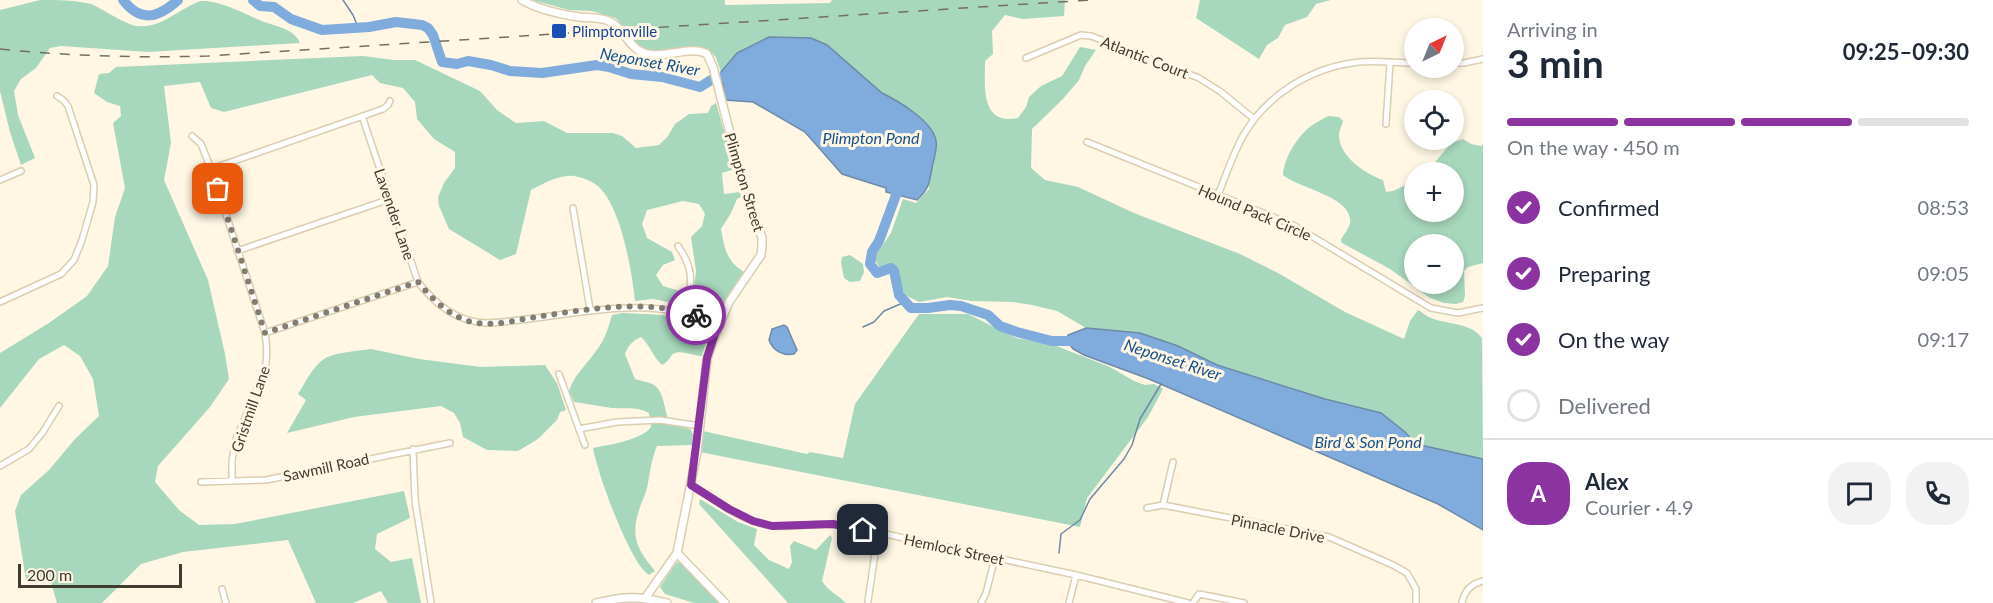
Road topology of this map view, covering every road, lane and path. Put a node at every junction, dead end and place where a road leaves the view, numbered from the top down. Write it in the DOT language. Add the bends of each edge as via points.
graph roads {
  1 [pos="522,0"];
  2 [pos="1026,58"];
  3 [pos="1483,58"];
  4 [pos="1390,63"];
  5 [pos="1404,63"];
  6 [pos="1464,63"];
  7 [pos="57,96"];
  8 [pos="390,101"];
  9 [pos="362,116"];
  10 [pos="1254,119"];
  11 [pos="1386,124"];
  12 [pos="192,136"];
  13 [pos="1087,142"];
  14 [pos="211,169"];
  15 [pos="21,171"];
  16 [pos="0,180"];
  17 [pos="1218,195"];
  18 [pos="390,199"];
  19 [pos="573,208"];
  20 [pos="678,246"];
  21 [pos="237,250"];
  22 [pos="418,282"];
  23 [pos="0,302"];
  24 [pos="1483,308"];
  25 [pos="590,309"];
  26 [pos="688,312"];
  27 [pos="718,324"];
  28 [pos="265,333"];
  29 [pos="559,374"];
  30 [pos="59,406"];
  31 [pos="700,426"];
  32 [pos="579,429"];
  33 [pos="450,443"];
  34 [pos="585,445"];
  35 [pos="412,449"];
  36 [pos="1173,462"];
  37 [pos="0,466"];
  38 [pos="232,481"];
  39 [pos="201,482"];
  40 [pos="691,485"];
  41 [pos="1163,505"];
  42 [pos="1148,508"];
  43 [pos="878,533"];
  44 [pos="677,553"];
  45 [pos="995,558"];
  46 [pos="1076,575"];
  47 [pos="1483,581"];
  48 [pos="222,589"];
  49 [pos="646,597"];
  50 [pos="868,601"];
  51 [pos="226,603"];
  52 [pos="431,603"];
  53 [pos="596,603"];
  54 [pos="667,603"];
  55 [pos="725,603"];
  56 [pos="981,603"];
  57 [pos="1069,603"];
  58 [pos="1188,603"];
  59 [pos="1193,603"];
  60 [pos="1244,603"];
  61 [pos="1416,603"];
  62 [pos="1462,603"];
  1 -- 27 [label="street, Plimpton Street" via="558,14 610,21 633,48 643,53 703,51 709,56 743,184 762,238 761,255"];
  2 -- 10 [label="street, Atlantic Court" via="1081,35 1091,36 1199,78"];
  3 -- 6 [label="street"];
  4 -- 5 [label="street"];
  4 -- 10 [label="street" via="1359,62 1314,73 1284,90"];
  4 -- 11 [label="street"];
  7 -- 23 [label="street" via="68,106 89,165 93,202 78,254 68,269"];
  8 -- 9 [label="street" via="387,107"];
  9 -- 14 [label="street"];
  9 -- 18 [label="street, Lavender Lane"];
  10 -- 17 [label="street"];
  12 -- 14 [label="street, Gristmill Lane" via="201,144"];
  13 -- 17 [label="street, Hound Pack Circle"];
  14 -- 21 [label="street, Gristmill Lane"];
  15 -- 16 [label="street"];
  17 -- 24 [label="street, Hound Pack Circle" via="1303,230 1431,308 1458,313"];
  18 -- 21 [label="street"];
  18 -- 22 [label="street, Lavender Lane"];
  19 -- 25 [label="street"];
  20 -- 26 [label="street" via="691,275"];
  21 -- 28 [label="street, Gristmill Lane"];
  22 -- 25 [label="street, Lavender Lane" via="444,309 475,323"];
  22 -- 28 [label="street"];
  25 -- 26 [label="street, Lavender Lane" via="656,308"];
  26 -- 27 [label="street, Lavender Lane"];
  27 -- 31 [label="street, Plimpton Street" via="707,358"];
  28 -- 38 [label="street, Gristmill Lane" via="267,364 236,440"];
  29 -- 32 [label="street"];
  30 -- 37 [label="street" via="28,449"];
  31 -- 32 [label="street" via="660,420"];
  31 -- 40 [label="street, Plimpton Street"];
  32 -- 34 [label="street"];
  33 -- 35 [label="street, Sawmill Road"];
  35 -- 38 [label="street, Sawmill Road" via="266,480"];
  35 -- 52 [label="street" via="415,500"];
  36 -- 41 [label="street"];
  38 -- 39 [label="street, Sawmill Road"];
  40 -- 43 [label="street, Hemlock Street" via="729,509 772,526 833,524"];
  40 -- 44 [label="street, Plimpton Street"];
  41 -- 42 [label="street, Pinnacle Drive"];
  41 -- 61 [label="street, Pinnacle Drive" via="1329,537 1407,573 1416,589"];
  43 -- 45 [label="street, Hemlock Street"];
  43 -- 50 [label="street"];
  44 -- 49 [label="street, Plimpton Street"];
  44 -- 55 [label="street"];
  45 -- 46 [label="street, Hemlock Street"];
  45 -- 56 [label="street"];
  46 -- 57 [label="street"];
  46 -- 58 [label="street, Hemlock Street"];
  47 -- 62 [label="street" via="1467,590"];
  48 -- 51 [label="street"];
  49 -- 53 [label="street"];
  49 -- 54 [label="street"];
  59 -- 60 [label="street" via="1199,594"];
}
